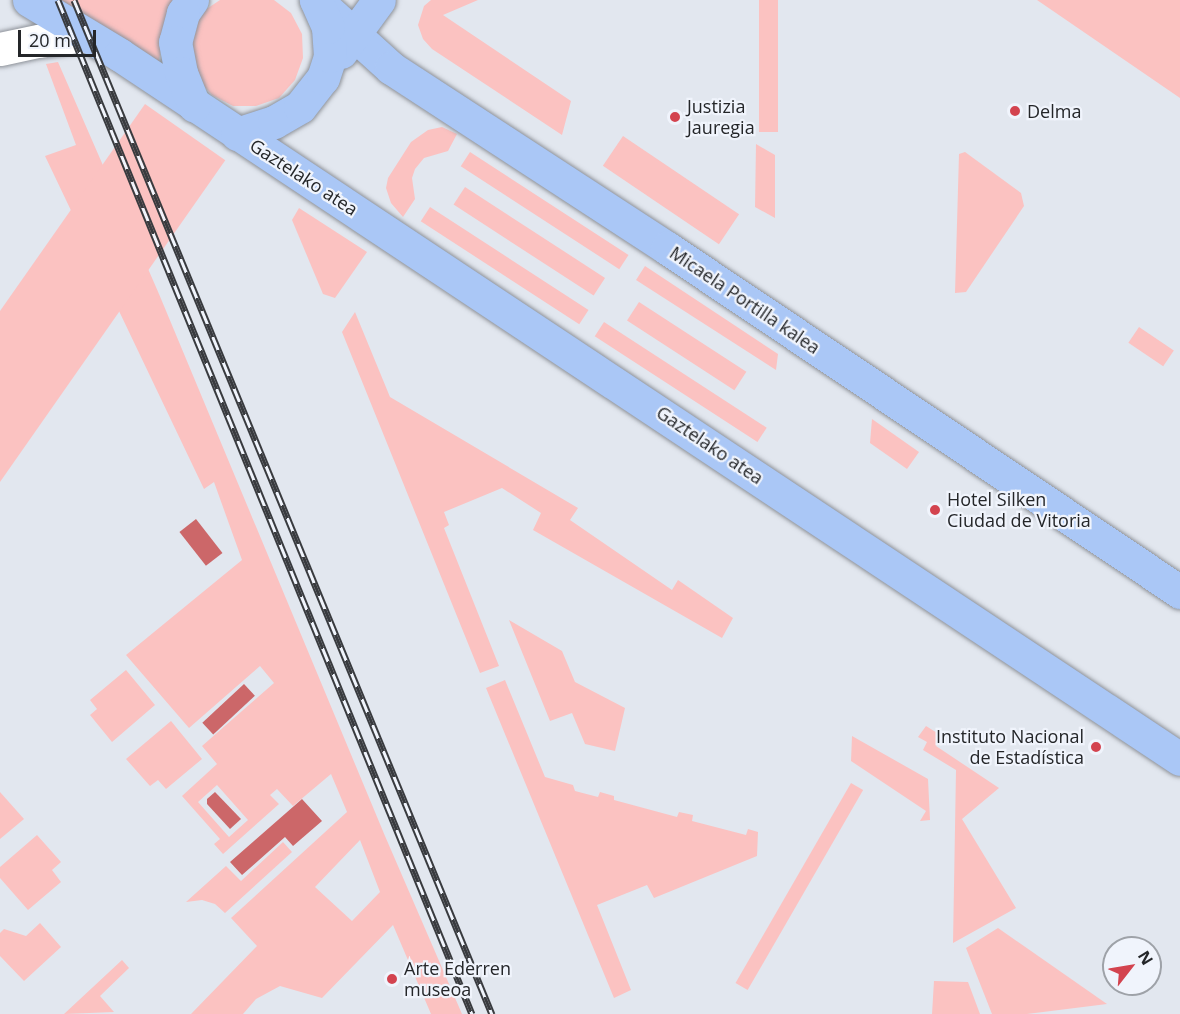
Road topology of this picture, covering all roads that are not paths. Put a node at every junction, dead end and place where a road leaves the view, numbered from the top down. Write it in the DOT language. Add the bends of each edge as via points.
graph roads {
  1 [pos="29,0"];
  2 [pos="192,0"];
  3 [pos="316,0"];
  4 [pos="379,0"];
  5 [pos="353,32"];
  6 [pos="87,35"];
  7 [pos="0,49"];
  8 [pos="323,78"];
  9 [pos="194,105"];
  10 [pos="237,134"];
  11 [pos="1180,592"];
  12 [pos="1180,759"];
  1 -- 6 [label="main road, Gaztelako atea"];
  2 -- 9 [label="main road" via="183,13 175,42 181,73"];
  3 -- 5 [label="main road, Micaela Portilla kalea"];
  3 -- 8 [label="main road, Gaztelako atea" via="328,27 330,56"];
  4 -- 5 [label="main road"];
  5 -- 8 [label="main road"];
  5 -- 11 [label="main road, Micaela Portilla kalea" via="392,68"];
  6 -- 7 [label="street"];
  6 -- 9 [label="main road, Gaztelako atea"];
  8 -- 10 [label="main road, Gaztelako atea" via="300,107 274,122"];
  9 -- 10 [label="main road, Gaztelako atea"];
  10 -- 12 [label="main road, Gaztelako atea"];
}
